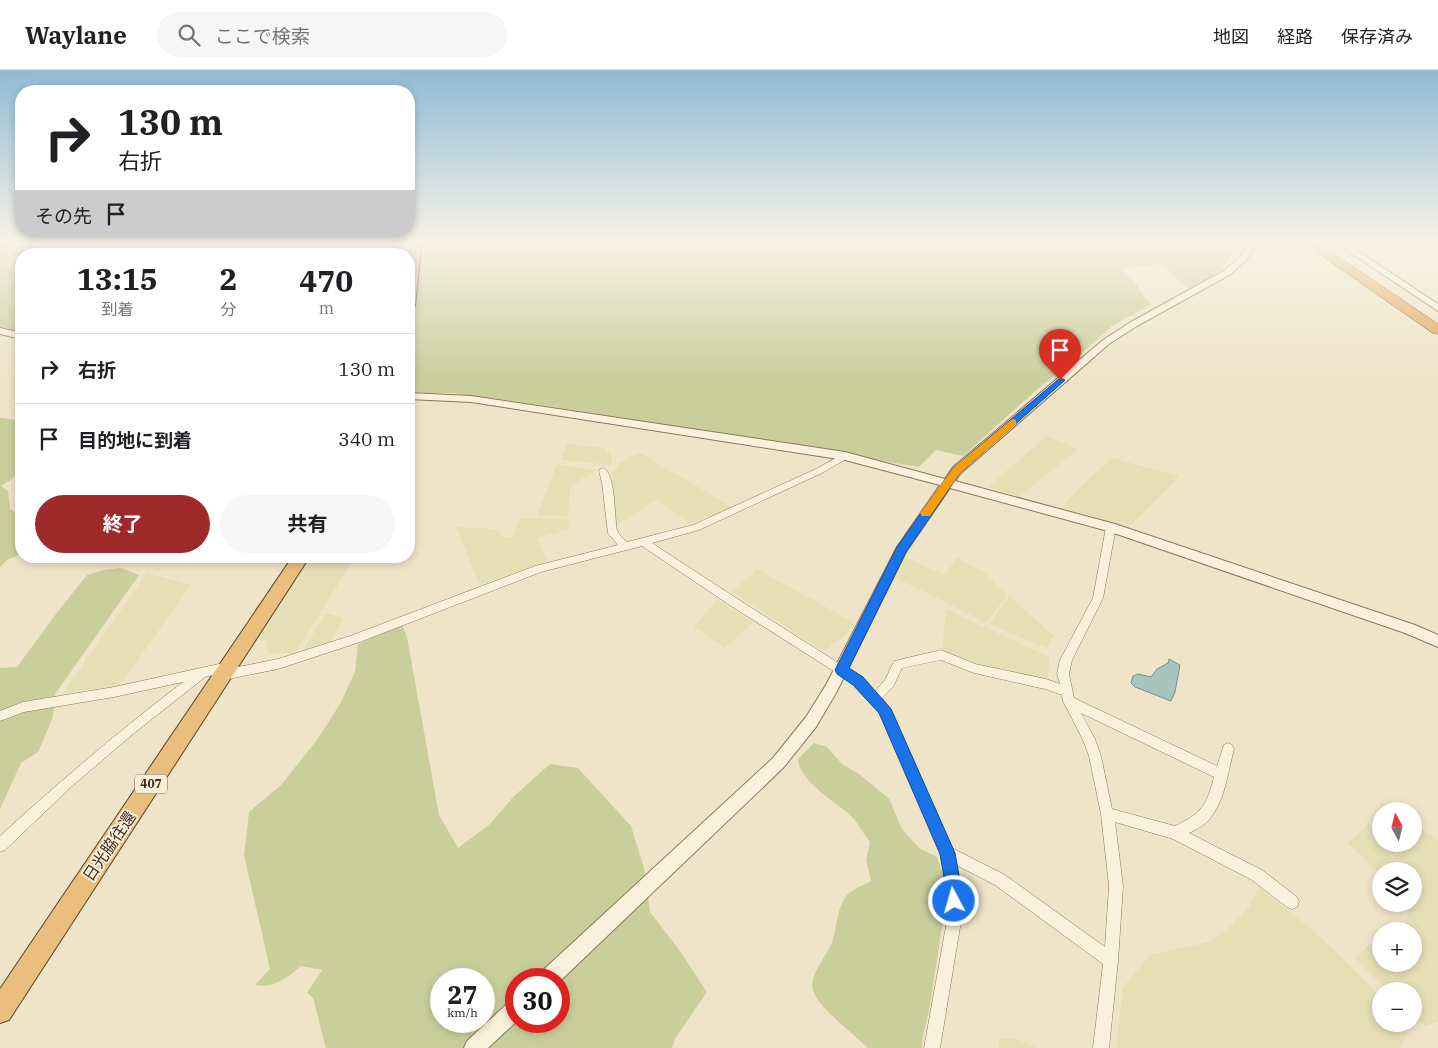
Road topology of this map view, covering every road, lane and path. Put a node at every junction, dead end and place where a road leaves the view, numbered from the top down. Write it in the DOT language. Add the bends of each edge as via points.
graph roads {
  1 [pos="1202,287"];
  2 [pos="1374,287"];
  3 [pos="1387,287"];
  4 [pos="1406,287"];
  5 [pos="1438,308"];
  6 [pos="1438,320"];
  7 [pos="1438,330"];
  8 [pos="0,331"];
  9 [pos="15,335"];
  10 [pos="415,396"];
  11 [pos="845,456"];
  12 [pos="603,472"];
  13 [pos="948,482"];
  14 [pos="1111,527"];
  15 [pos="645,543"];
  16 [pos="625,547"];
  17 [pos="297,563"];
  18 [pos="1438,641"];
  19 [pos="841,670"];
  20 [pos="226,671"];
  21 [pos="201,674"];
  22 [pos="1067,696"];
  23 [pos="874,698"];
  24 [pos="0,716"];
  25 [pos="1228,748"];
  26 [pos="1220,774"];
  27 [pos="1107,814"];
  28 [pos="1175,833"];
  29 [pos="0,846"];
  30 [pos="948,853"];
  31 [pos="1292,902"];
  32 [pos="1111,961"];
  33 [pos="560,968"];
  34 [pos="0,1011"];
  35 [pos="505,1019"];
  36 [pos="474,1048"];
  37 [pos="932,1048"];
  38 [pos="1100,1048"];
  1 -- 13 [label="street" via="1134,324 1090,355 957,470"];
  2 -- 7 [label="highway"];
  3 -- 6 [label="highway"];
  4 -- 5 [label="street"];
  8 -- 9 [label="street"];
  10 -- 11 [label="street" via="471,399"];
  11 -- 13 [label="street"];
  11 -- 15 [label="street" via="696,528"];
  12 -- 16 [label="street" via="613,533"];
  13 -- 14 [label="street"];
  13 -- 19 [label="street" via="901,550"];
  14 -- 18 [label="street"];
  14 -- 22 [label="street" via="1098,598 1066,660 1063,674"];
  15 -- 16 [label="street"];
  15 -- 19 [label="street"];
  16 -- 20 [label="street" via="540,569 353,640 278,664"];
  17 -- 20 [label="highway, 日光脇往還 / 407"];
  19 -- 23 [label="street" via="858,681"];
  19 -- 33 [label="street" via="811,722 778,763"];
  20 -- 21 [label="street"];
  20 -- 34 [label="highway, 日光脇往還 / 407"];
  21 -- 24 [label="street" via="23,707"];
  21 -- 29 [label="street" via="102,754"];
  22 -- 23 [label="street" via="1046,684 974,668 940,655 898,664 885,691"];
  22 -- 26 [label="street"];
  22 -- 27 [label="street" via="1090,739"];
  23 -- 30 [label="street" via="884,709"];
  25 -- 26 [label="street"];
  26 -- 28 [label="street" via="1216,798 1205,814"];
  27 -- 28 [label="street"];
  27 -- 32 [label="street" via="1116,886"];
  28 -- 31 [label="street" via="1257,875"];
  30 -- 32 [label="street" via="1000,880"];
  30 -- 37 [label="street" via="955,916"];
  32 -- 38 [label="street"];
  35 -- 36 [label="street"];
}
